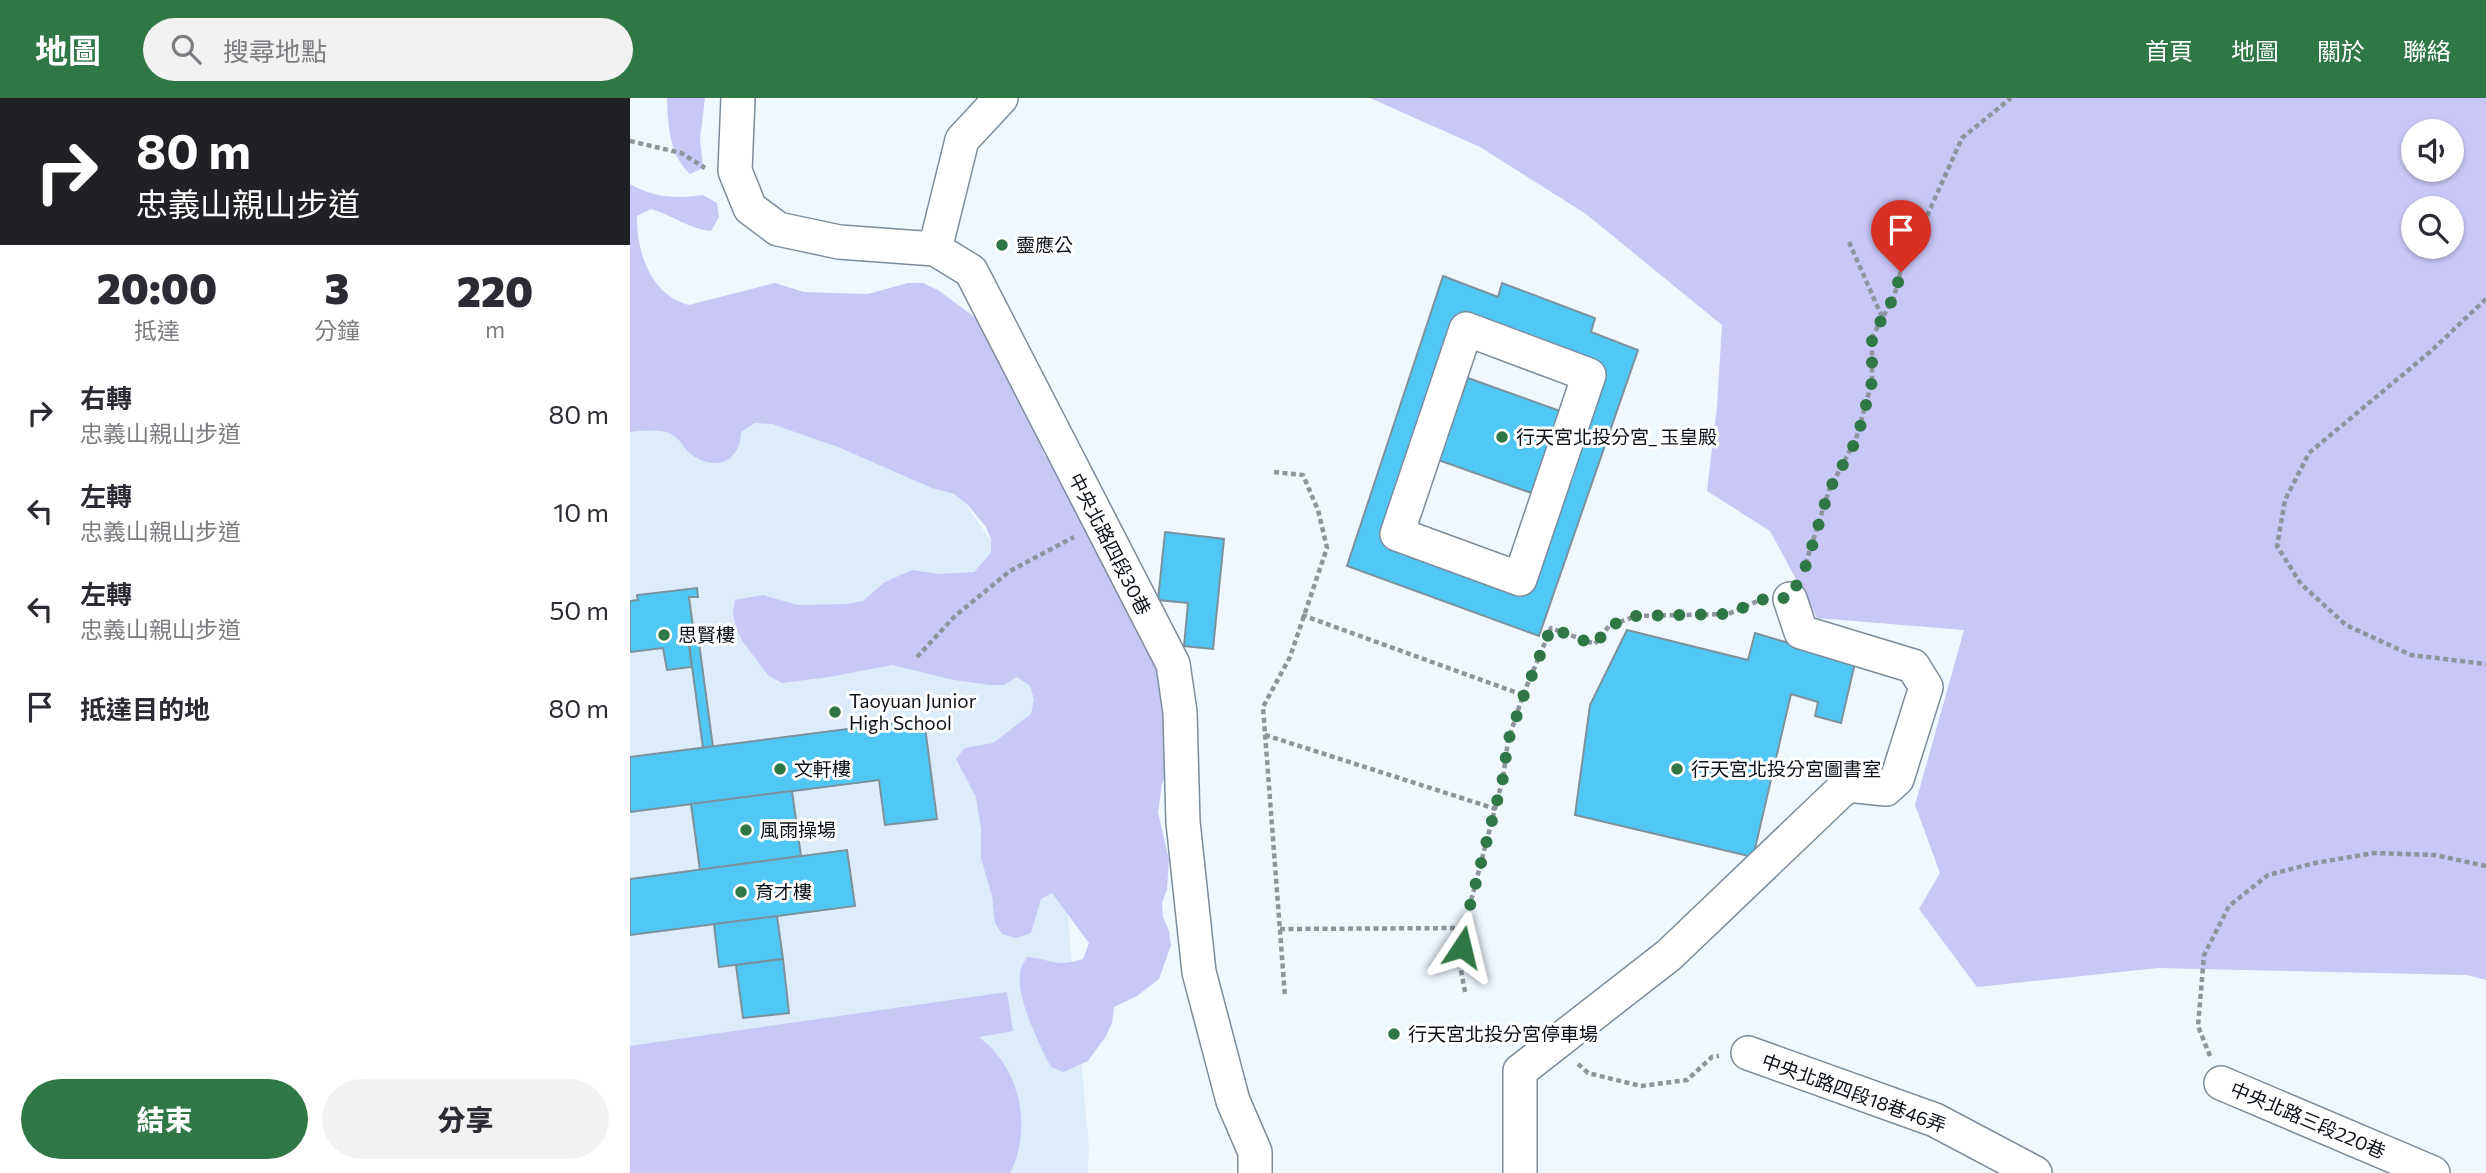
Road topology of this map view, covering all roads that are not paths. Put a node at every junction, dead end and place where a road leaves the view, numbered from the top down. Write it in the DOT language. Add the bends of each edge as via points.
graph roads {
  1 [pos="738,98"];
  2 [pos="1001,98"];
  3 [pos="935,249"];
  4 [pos="1466,329"];
  5 [pos="1790,599"];
  6 [pos="1748,1053"];
  7 [pos="2221,1083"];
  8 [pos="1255,1173"];
  9 [pos="1520,1173"];
  10 [pos="2035,1173"];
  11 [pos="2432,1173"];
  1 -- 3 [label="street, 中央北路四段30巷" via="735,171 750,208 778,229 839,242"];
  2 -- 3 [label="street" via="962,140"];
  3 -- 8 [label="street, 中央北路四段30巷" via="971,271 1173,664 1199,972 1233,1101 1255,1152"];
  4 -- 4 [label="street" via="1589,375 1520,579 1397,534"];
  5 -- 9 [label="street" via="1801,632 1913,667 1926,687 1897,779 1886,789 1847,785 1669,955 1521,1070"];
  6 -- 10 [label="street, 中央北路四段18巷46弄" via="1935,1120"];
  7 -- 11 [label="street, 中央北路三段220巷"];
}
